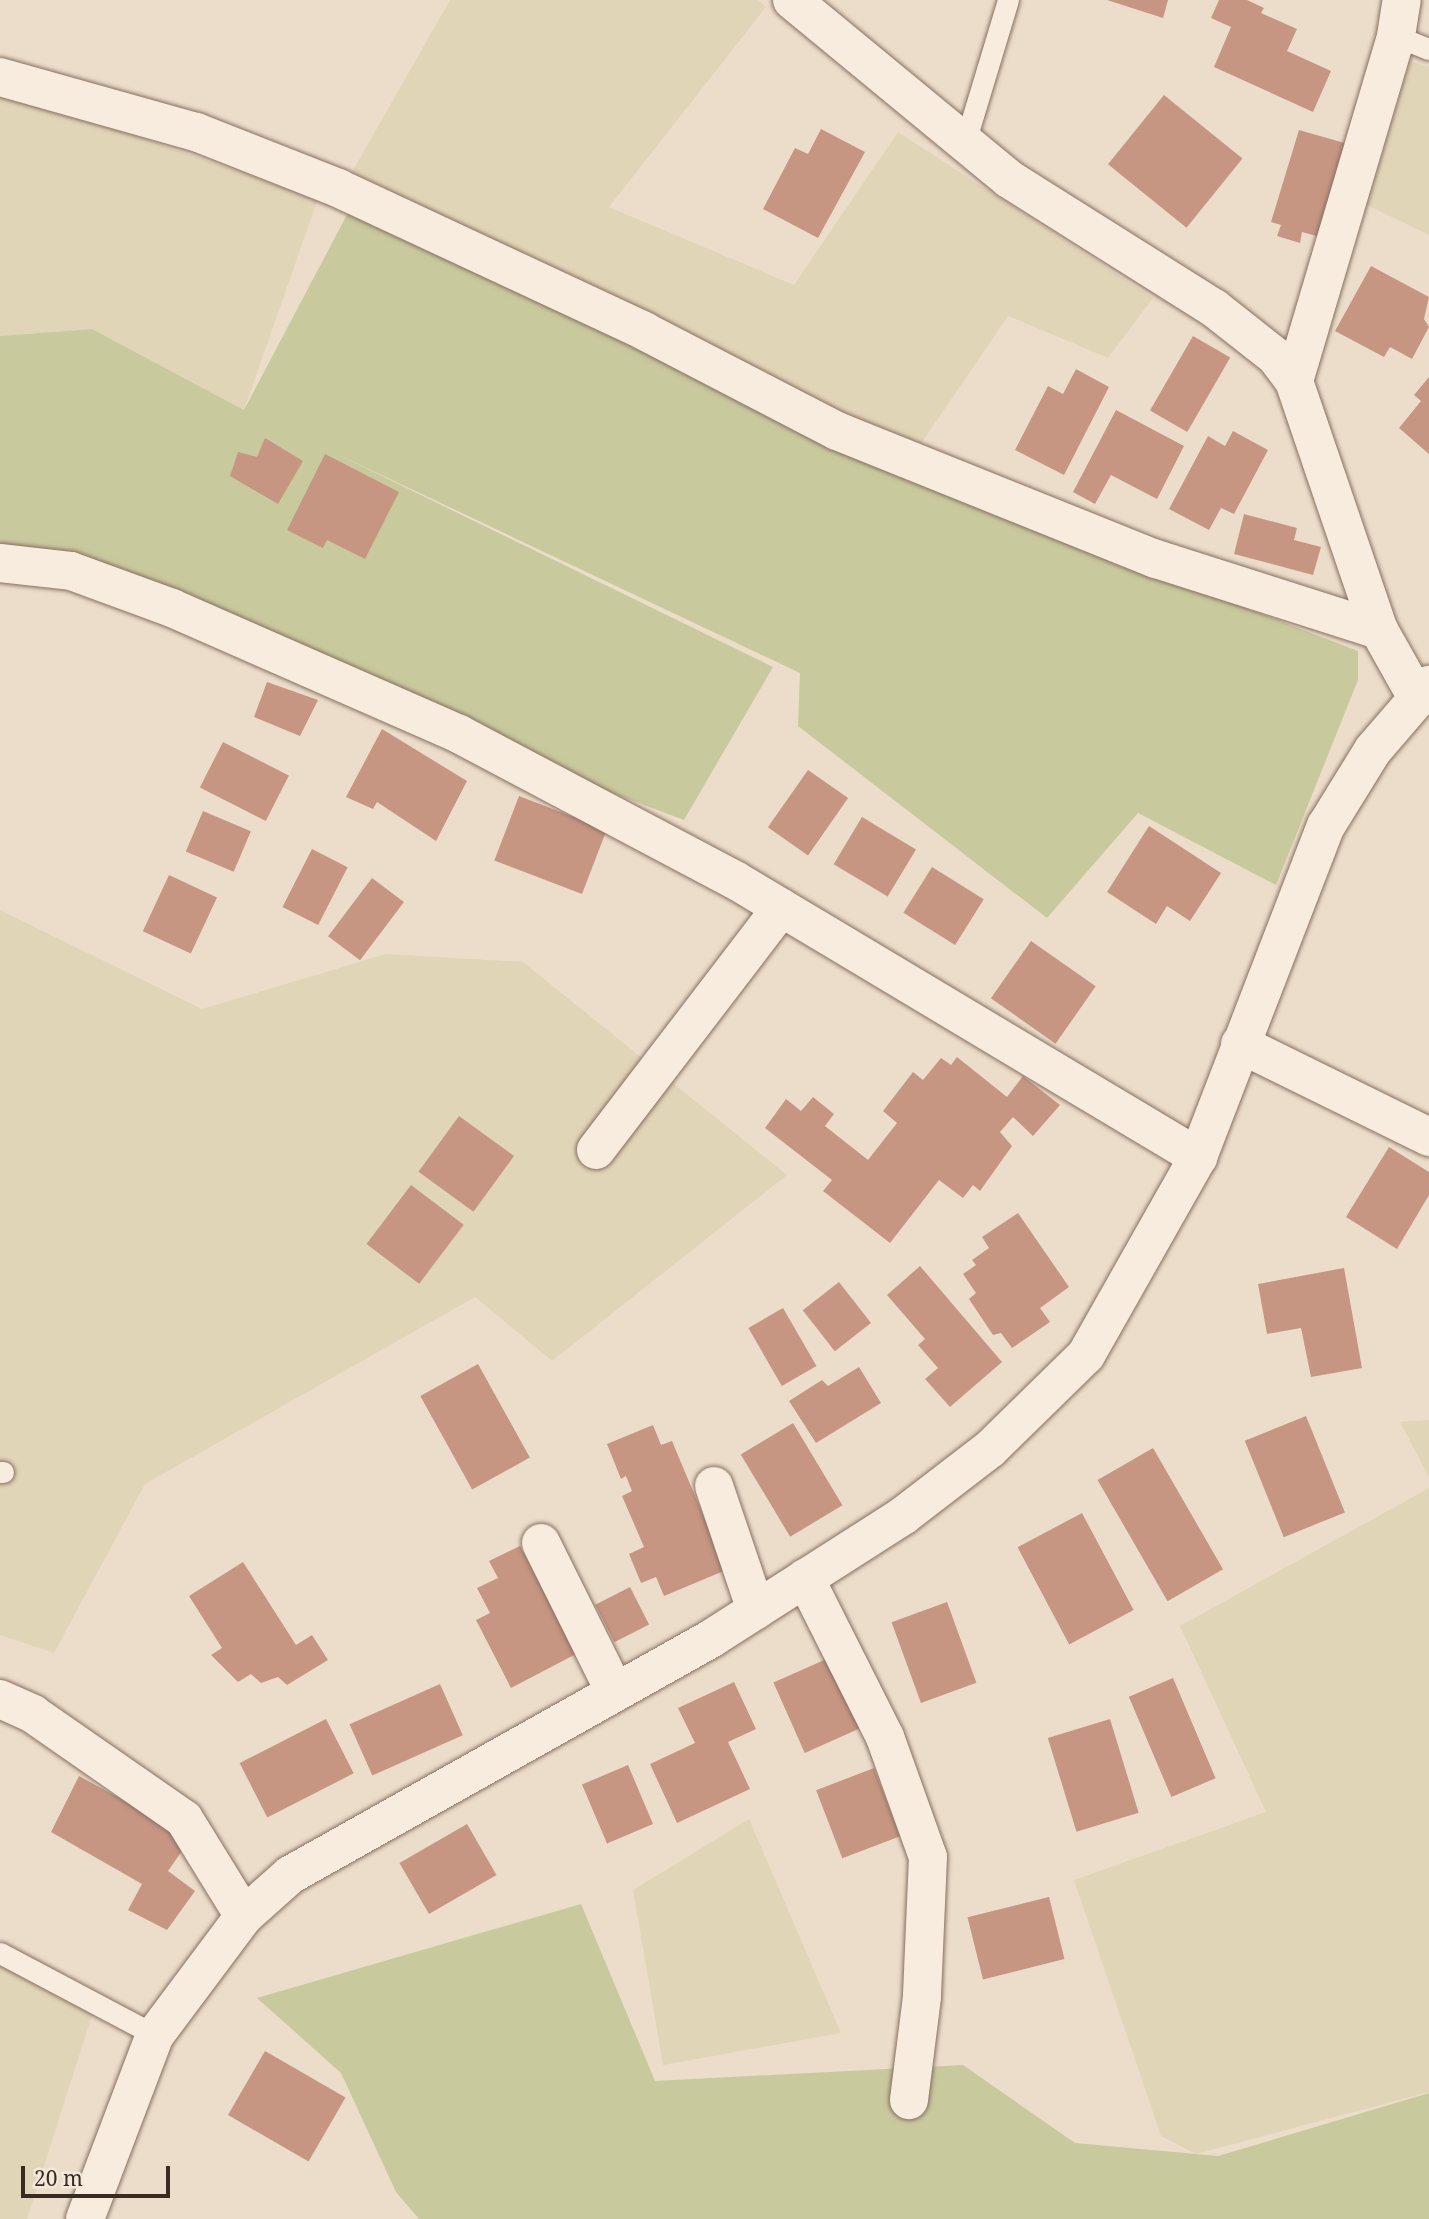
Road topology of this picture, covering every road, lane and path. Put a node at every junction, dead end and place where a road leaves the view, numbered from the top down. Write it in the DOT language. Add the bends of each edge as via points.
graph roads {
  1 [pos="792,0"];
  2 [pos="1008,0"];
  3 [pos="1409,28"];
  4 [pos="0,77"];
  5 [pos="966,139"];
  6 [pos="1294,381"];
  7 [pos="0,563"];
  8 [pos="1379,630"];
  9 [pos="1422,691"];
  10 [pos="781,908"];
  11 [pos="1240,1044"];
  12 [pos="1429,1137"];
  13 [pos="596,1150"];
  14 [pos="1198,1157"];
  15 [pos="714,1486"];
  16 [pos="541,1543"];
  17 [pos="805,1578"];
  18 [pos="756,1610"];
  19 [pos="615,1692"];
  20 [pos="0,1699"];
  21 [pos="244,1916"];
  22 [pos="0,1952"];
  23 [pos="155,2035"];
  24 [pos="909,2100"];
  25 [pos="85,2219"];
  1 -- 5 [label="street"];
  2 -- 5 [label="lane"];
  3 -- 6 [label="street"];
  4 -- 8 [label="street" via="197,132 338,188 644,331 836,431 1156,559"];
  5 -- 6 [label="street" via="1009,179 1214,308 1276,357"];
  6 -- 8 [label="street"];
  7 -- 10 [label="street" via="71,571 159,603 459,734"];
  8 -- 9 [label="street"];
  9 -- 11 [label="street" via="1373,750 1326,826"];
  10 -- 13 [label="street"];
  10 -- 14 [label="street"];
  11 -- 12 [label="street"];
  11 -- 14 [label="street"];
  14 -- 17 [label="street" via="1086,1355 990,1449 904,1515"];
  15 -- 18 [label="street"];
  16 -- 19 [label="street"];
  17 -- 18 [label="street"];
  17 -- 24 [label="street" via="885,1737 928,1857 922,1997"];
  18 -- 19 [label="street"];
  19 -- 21 [label="street" via="289,1875"];
  20 -- 21 [label="street" via="33,1714 184,1819"];
  21 -- 23 [label="street"];
  22 -- 23 [label="lane"];
  23 -- 25 [label="street"];
}
